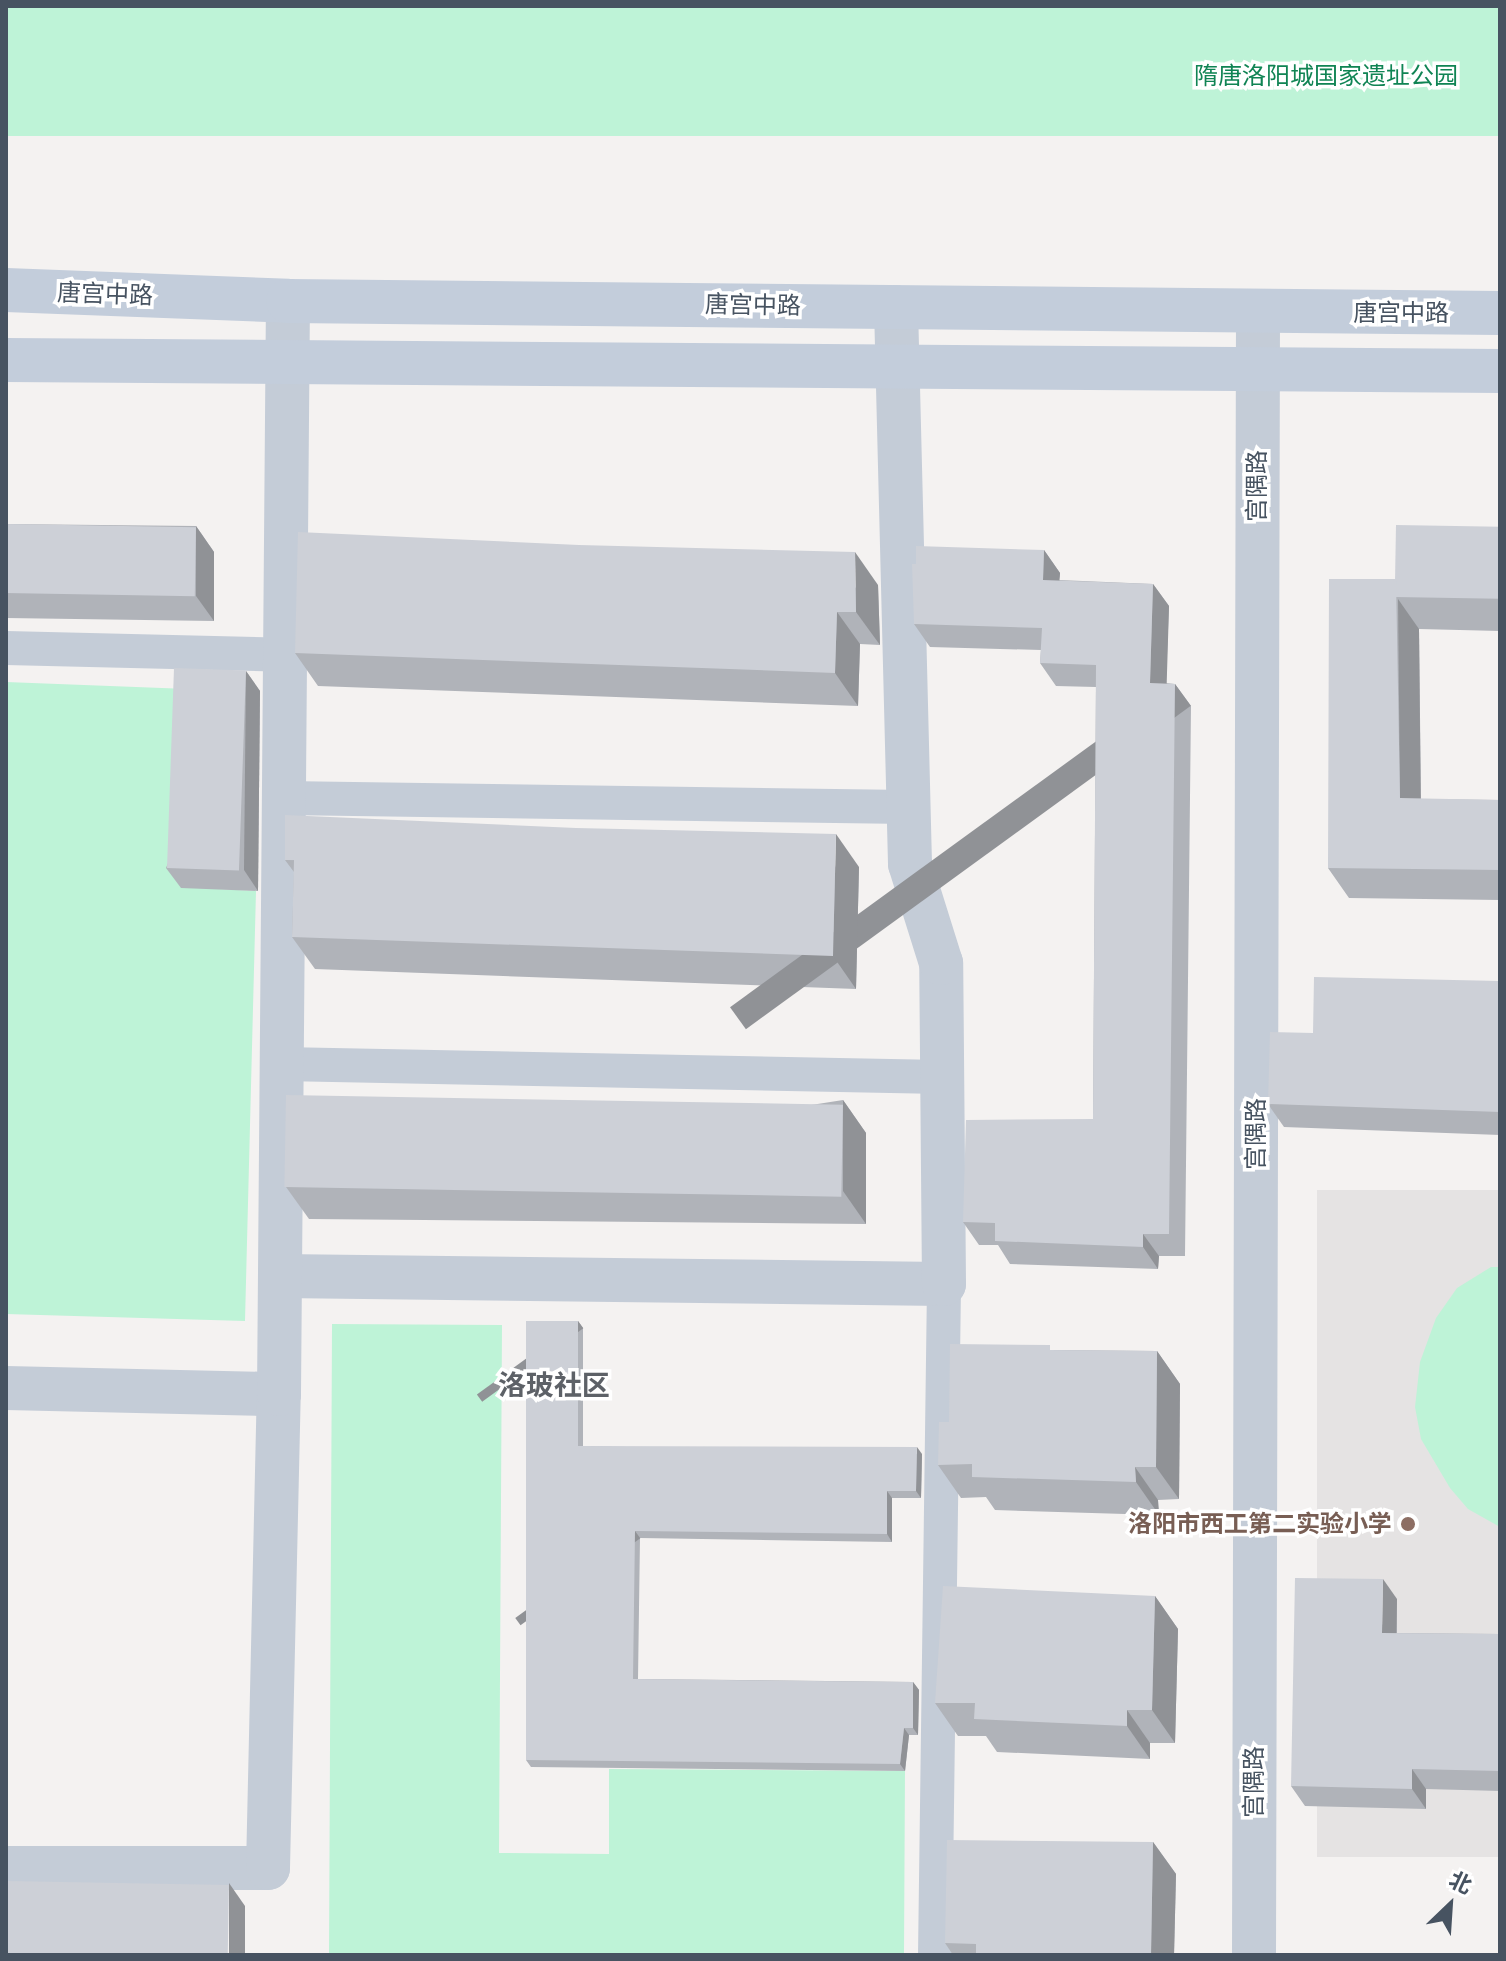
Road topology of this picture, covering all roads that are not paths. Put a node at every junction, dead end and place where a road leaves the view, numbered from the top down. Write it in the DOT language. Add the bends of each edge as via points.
graph roads {
  1 [pos="6,290"];
  2 [pos="288,301"];
  3 [pos="896,307"];
  4 [pos="1500,313"];
  5 [pos="1258,314"];
  6 [pos="6,360"];
  7 [pos="288,362"];
  8 [pos="896,366"];
  9 [pos="1257,369"];
  10 [pos="1500,371"];
  11 [pos="6,648"];
  12 [pos="285,655"];
  13 [pos="284,798"];
  14 [pos="908,807"];
  15 [pos="282,1064"];
  16 [pos="942,1077"];
  17 [pos="280,1276"];
  18 [pos="944,1284"];
  19 [pos="6,1388"];
  20 [pos="279,1394"];
  21 [pos="6,1868"];
  22 [pos="935,1955"];
  23 [pos="1254,1955"];
  1 -- 2 [label="main road, 唐宫中路"];
  2 -- 3 [label="main road, 唐宫中路"];
  2 -- 7 [label="street"];
  3 -- 5 [label="main road, 唐宫中路"];
  3 -- 8 [label="street"];
  4 -- 5 [label="main road, 唐宫中路"];
  5 -- 9 [label="street, 宫隅路"];
  6 -- 7 [label="main road"];
  7 -- 8 [label="main road"];
  7 -- 12 [label="street"];
  8 -- 9 [label="main road"];
  8 -- 14 [label="street"];
  9 -- 10 [label="main road"];
  9 -- 23 [label="street, 宫隅路"];
  11 -- 12 [label="lane"];
  12 -- 13 [label="street"];
  13 -- 14 [label="lane"];
  13 -- 15 [label="street"];
  14 -- 16 [label="street" via="910,864 941,963"];
  15 -- 16 [label="lane"];
  15 -- 17 [label="street"];
  16 -- 18 [label="street"];
  17 -- 18 [label="street"];
  17 -- 20 [label="street"];
  18 -- 22 [label="lane"];
  19 -- 20 [label="street"];
  20 -- 21 [label="street" via="268,1868"];
}
